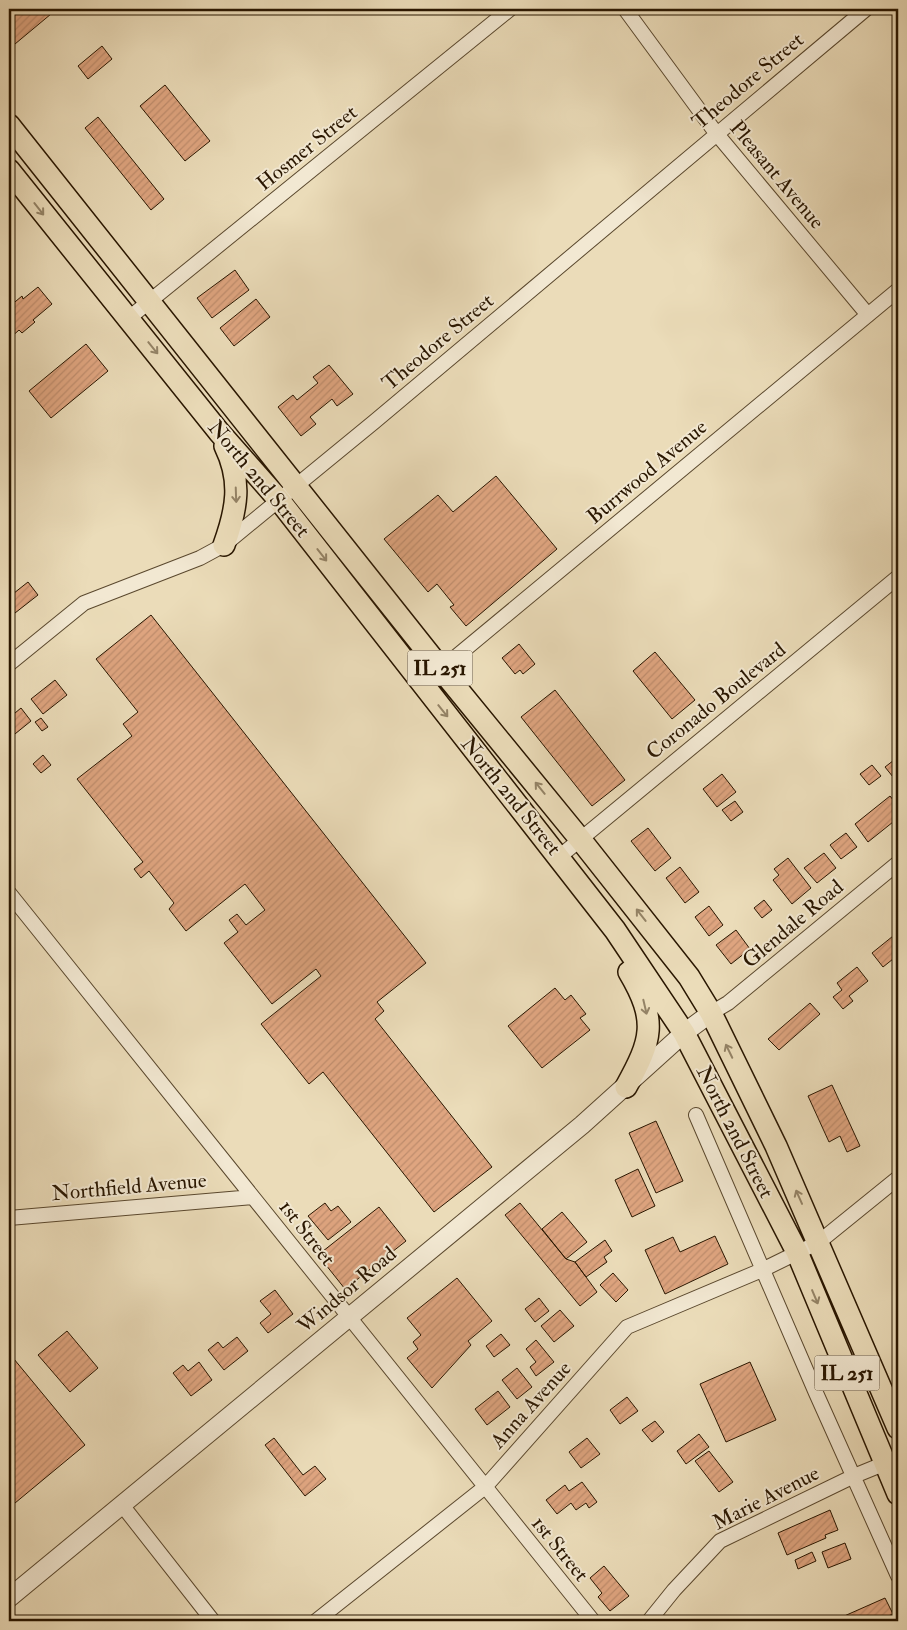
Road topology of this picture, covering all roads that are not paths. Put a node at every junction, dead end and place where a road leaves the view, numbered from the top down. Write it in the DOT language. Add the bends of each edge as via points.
graph roads {
  1 [pos="510,9"];
  2 [pos="625,9"];
  3 [pos="866,9"];
  4 [pos="9,125"];
  5 [pos="716,133"];
  6 [pos="30,152"];
  7 [pos="9,170"];
  8 [pos="898,290"];
  9 [pos="149,301"];
  10 [pos="868,315"];
  11 [pos="128,318"];
  12 [pos="219,432"];
  13 [pos="296,485"];
  14 [pos="279,500"];
  15 [pos="224,545"];
  16 [pos="898,577"];
  17 [pos="9,664"];
  18 [pos="441,669"];
  19 [pos="422,685"];
  20 [pos="580,839"];
  21 [pos="559,857"];
  22 [pos="898,863"];
  23 [pos="9,893"];
  24 [pos="615,930"];
  25 [pos="711,1013"];
  26 [pos="684,1033"];
  27 [pos="626,1087"];
  28 [pos="696,1116"];
  29 [pos="898,1178"];
  30 [pos="253,1197"];
  31 [pos="9,1218"];
  32 [pos="819,1242"];
  33 [pos="797,1252"];
  34 [pos="762,1270"];
  35 [pos="349,1318"];
  36 [pos="898,1428"];
  37 [pos="892,1461"];
  38 [pos="854,1476"];
  39 [pos="485,1486"];
  40 [pos="898,1494"];
  41 [pos="122,1504"];
  42 [pos="898,1576"];
  43 [pos="9,1598"];
  44 [pos="213,1621"];
  45 [pos="316,1621"];
  46 [pos="593,1621"];
  47 [pos="649,1621"];
  1 -- 9 [label="street, Hosmer Street"];
  2 -- 5 [label="street, Pleasant Avenue"];
  3 -- 5 [label="street, Theodore Street"];
  4 -- 6 [label="main road, North 2nd Street / IL 251"];
  5 -- 10 [label="street, Pleasant Avenue"];
  5 -- 13 [label="street, Theodore Street"];
  6 -- 7 [label="street"];
  6 -- 9 [label="main road, North 2nd Street / IL 251"];
  7 -- 11 [label="main road, North 2nd Street / IL 251, one-way"];
  8 -- 10 [label="street, Burrwood Avenue"];
  9 -- 11 [label="street, Hosmer Street"];
  9 -- 13 [label="main road, North 2nd Street / IL 251"];
  10 -- 18 [label="street, Burrwood Avenue"];
  11 -- 12 [label="main road, North 2nd Street / IL 251, one-way"];
  12 -- 14 [label="main road, North 2nd Street / IL 251"];
  12 -- 15 [label="main road, one-way" via="231,457 236,489 236,506"];
  13 -- 14 [label="street, Theodore Street"];
  13 -- 18 [label="main road, North 2nd Street / IL 251"];
  14 -- 15 [label="street, Theodore Street"];
  14 -- 19 [label="main road, North 2nd Street / IL 251, one-way"];
  15 -- 17 [label="street, Theodore Street" via="200,558 84,603"];
  16 -- 20 [label="street, Coronado Boulevard"];
  18 -- 19 [label="street, Burrwood Avenue"];
  20 -- 18 [label="main road, North 2nd Street / IL 251, one-way"];
  19 -- 21 [label="main road, North 2nd Street / IL 251, one-way"];
  20 -- 21 [label="street, Coronado Boulevard"];
  25 -- 20 [label="main road, North 2nd Street / IL 251, one-way" via="689,977"];
  21 -- 24 [label="main road, North 2nd Street / IL 251"];
  22 -- 25 [label="street, Glendale Road" via="728,1003"];
  23 -- 30 [label="street, 1st Street"];
  24 -- 26 [label="main road, North 2nd Street / IL 251"];
  24 -- 27 [label="main road, one-way" via="623,963 643,998 647,1012 647,1047"];
  25 -- 26 [label="street, Windsor Road"];
  32 -- 25 [label="main road, North 2nd Street / IL 251, one-way"];
  26 -- 27 [label="street, Windsor Road"];
  26 -- 33 [label="main road, North 2nd Street / IL 251"];
  27 -- 35 [label="street, Windsor Road"];
  28 -- 34 [label="street"];
  29 -- 32 [label="street, Anna Avenue"];
  30 -- 31 [label="street, Northfield Avenue"];
  30 -- 35 [label="street, 1st Street"];
  32 -- 33 [label="street, Anna Avenue"];
  32 -- 36 [label="main road, North 2nd Street / IL 251"];
  33 -- 34 [label="street, Anna Avenue"];
  33 -- 37 [label="main road, North 2nd Street / IL 251, one-way"];
  34 -- 38 [label="street"];
  34 -- 39 [label="street, Anna Avenue" via="627,1327"];
  35 -- 39 [label="street, 1st Street"];
  35 -- 41 [label="street, Windsor Road"];
  37 -- 38 [label="street, Marie Avenue"];
  37 -- 40 [label="main road, North 2nd Street / IL 251"];
  38 -- 42 [label="street"];
  38 -- 47 [label="street, Marie Avenue" via="720,1541"];
  39 -- 45 [label="street, Anna Avenue"];
  39 -- 46 [label="street, 1st Street"];
  41 -- 43 [label="street, Windsor Road"];
  41 -- 44 [label="street"];
}
